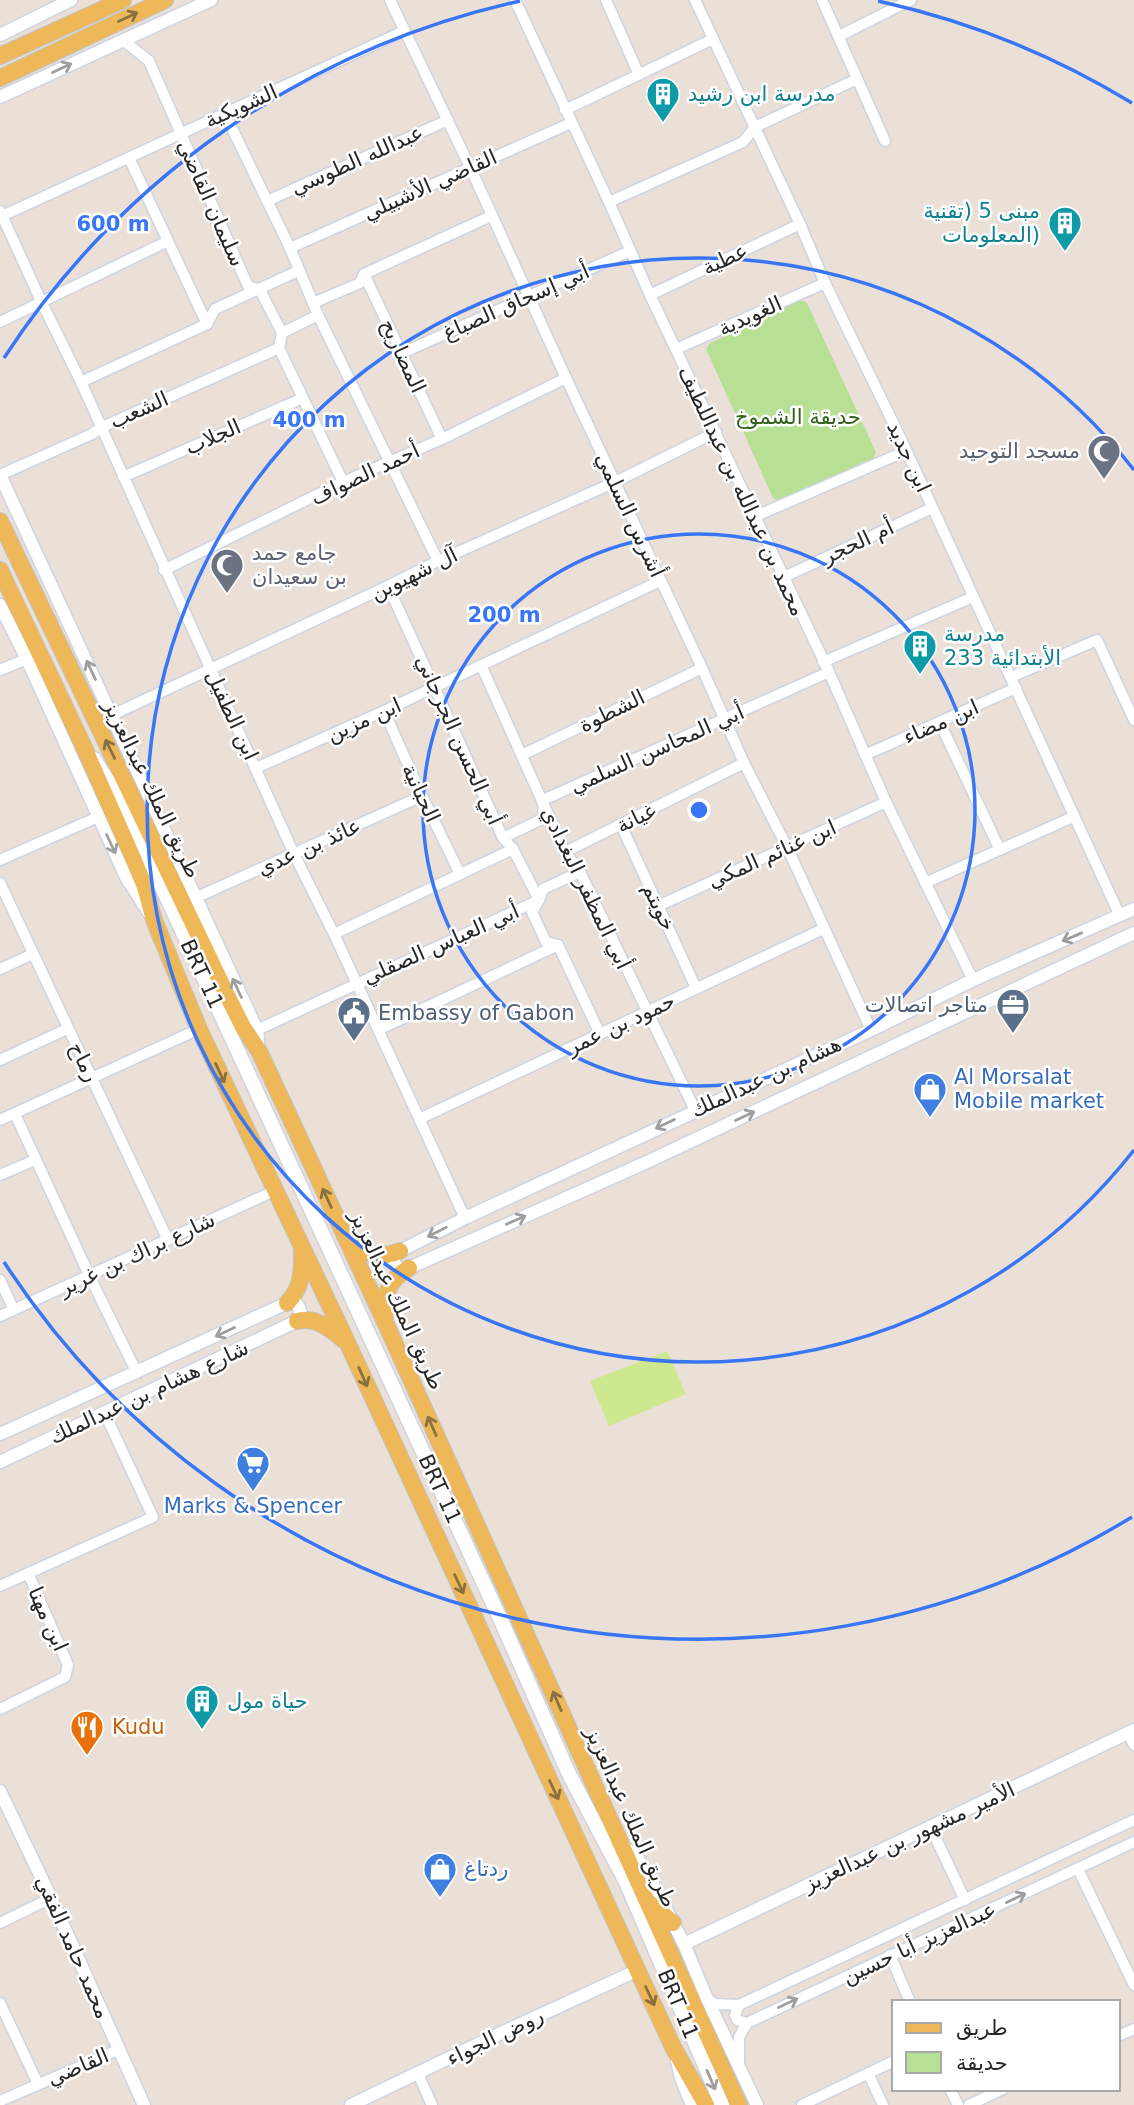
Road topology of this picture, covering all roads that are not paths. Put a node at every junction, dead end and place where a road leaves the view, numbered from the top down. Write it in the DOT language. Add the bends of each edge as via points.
graph roads {
  1 [pos="71,0"];
  2 [pos="122,0"];
  3 [pos="165,0"];
  4 [pos="211,0"];
  5 [pos="390,0"];
  6 [pos="515,0"];
  7 [pos="606,0"];
  8 [pos="695,0"];
  9 [pos="822,0"];
  10 [pos="911,0"];
  11 [pos="404,31"];
  12 [pos="0,36"];
  13 [pos="839,36"];
  14 [pos="713,39"];
  15 [pos="124,40"];
  16 [pos="0,56"];
  17 [pos="639,75"];
  18 [pos="0,78"];
  19 [pos="857,79"];
  20 [pos="0,97"];
  21 [pos="565,110"];
  22 [pos="225,114"];
  23 [pos="448,120"];
  24 [pos="571,122"];
  25 [pos="755,127"];
  26 [pos="180,134"];
  27 [pos="885,141"];
  28 [pos="129,158"];
  29 [pos="470,167"];
  30 [pos="267,201"];
  31 [pos="609,202"];
  32 [pos="1,213"];
  33 [pos="491,216"];
  34 [pos="800,224"];
  35 [pos="168,241"];
  36 [pos="290,248"];
  37 [pos="629,251"];
  38 [pos="298,271"];
  39 [pos="364,274"];
  40 [pos="825,283"];
  41 [pos="260,290"];
  42 [pos="650,295"];
  43 [pos="529,297"];
  44 [pos="41,301"];
  45 [pos="313,303"];
  46 [pos="318,315"];
  47 [pos="0,322"];
  48 [pos="207,324"];
  49 [pos="282,333"];
  50 [pos="279,348"];
  51 [pos="676,349"];
  52 [pos="402,353"];
  53 [pos="566,378"];
  54 [pos="81,382"];
  55 [pos="303,398"];
  56 [pos="100,428"];
  57 [pos="716,432"];
  58 [pos="442,439"];
  59 [pos="906,450"];
  60 [pos="390,462"];
  61 [pos="0,475"];
  62 [pos="123,477"];
  63 [pos="343,482"];
  64 [pos="615,482"];
  65 [pos="932,508"];
  66 [pos="756,516"];
  67 [pos="0,522"];
  68 [pos="438,561"];
  69 [pos="164,569"];
  70 [pos="2,575"];
  71 [pos="784,577"];
  72 [pos="660,581"];
  73 [pos="388,586"];
  74 [pos="973,597"];
  75 [pos="0,605"];
  76 [pos="27,659"];
  77 [pos="481,665"];
  78 [pos="826,667"];
  79 [pos="702,668"];
  80 [pos="0,670"];
  81 [pos="211,670"];
  82 [pos="1011,677"];
  83 [pos="435,687"];
  84 [pos="1016,688"];
  85 [pos="384,711"];
  86 [pos="112,715"];
  87 [pos="724,720"];
  88 [pos="1134,720"];
  89 [pos="940,723"];
  90 [pos="82,743"];
  91 [pos="522,755"];
  92 [pos="866,755"];
  93 [pos="744,764"];
  94 [pos="256,768"];
  95 [pos="125,781"];
  96 [pos="422,796"];
  97 [pos="543,800"];
  98 [pos="886,802"];
  99 [pos="99,817"];
  100 [pos="1073,817"];
  101 [pos="621,825"];
  102 [pos="503,838"];
  103 [pos="787,847"];
  104 [pos="513,849"];
  105 [pos="1000,850"];
  106 [pos="565,852"];
  107 [pos="294,854"];
  108 [pos="0,860"];
  109 [pos="580,872"];
  110 [pos="156,874"];
  111 [pos="460,874"];
  112 [pos="0,883"];
  113 [pos="925,883"];
  114 [pos="195,898"];
  115 [pos="539,900"];
  116 [pos="658,906"];
  117 [pos="1134,909"];
  118 [pos="1116,918"];
  119 [pos="154,920"];
  120 [pos="823,929"];
  121 [pos="1134,933"];
  122 [pos="334,934"];
  123 [pos="1121,939"];
  124 [pos="558,945"];
  125 [pos="33,954"];
  126 [pos="0,969"];
  127 [pos="356,982"];
  128 [pos="968,982"];
  129 [pos="696,988"];
  130 [pos="974,1007"];
  131 [pos="647,1013"];
  132 [pos="67,1029"];
  133 [pos="199,1029"];
  134 [pos="257,1030"];
  135 [pos="378,1030"];
  136 [pos="870,1030"];
  137 [pos="600,1034"];
  138 [pos="259,1051"];
  139 [pos="0,1060"];
  140 [pos="92,1078"];
  141 [pos="695,1110"];
  142 [pos="15,1114"];
  143 [pos="419,1119"];
  144 [pos="0,1120"];
  145 [pos="35,1160"];
  146 [pos="0,1175"];
  147 [pos="274,1191"];
  148 [pos="465,1218"];
  149 [pos="343,1233"];
  150 [pos="168,1240"];
  151 [pos="302,1250"];
  152 [pos="400,1251"];
  153 [pos="409,1268"];
  154 [pos="90,1277"];
  155 [pos="0,1280"];
  156 [pos="287,1303"];
  157 [pos="14,1310"];
  158 [pos="0,1316"];
  159 [pos="297,1321"];
  160 [pos="385,1322"];
  161 [pos="347,1342"];
  162 [pos="137,1373"];
  163 [pos="105,1413"];
  164 [pos="0,1434"];
  165 [pos="0,1462"];
  166 [pos="28,1573"];
  167 [pos="0,1586"];
  168 [pos="0,1709"];
  169 [pos="1132,1736"];
  170 [pos="0,1791"];
  171 [pos="1134,1820"];
  172 [pos="930,1826"];
  173 [pos="1134,1843"];
  174 [pos="623,1845"];
  175 [pos="1079,1869"];
  176 [pos="626,1882"];
  177 [pos="51,1898"];
  178 [pos="643,1898"];
  179 [pos="965,1900"];
  180 [pos="0,1923"];
  181 [pos="673,1923"];
  182 [pos="684,1944"];
  183 [pos="890,1955"];
  184 [pos="638,1970"];
  185 [pos="1134,1985"];
  186 [pos="707,1999"];
  187 [pos="909,2000"];
  188 [pos="0,2003"];
  189 [pos="739,2005"];
  190 [pos="747,2023"];
  191 [pos="673,2047"];
  192 [pos="118,2050"];
  193 [pos="892,2062"];
  194 [pos="740,2068"];
  195 [pos="868,2073"];
  196 [pos="418,2074"];
  197 [pos="38,2084"];
  198 [pos="999,2091"];
  199 [pos="0,2101"];
  200 [pos="144,2105"];
  201 [pos="351,2105"];
  202 [pos="432,2105"];
  203 [pos="692,2105"];
  204 [pos="706,2105"];
  205 [pos="722,2105"];
  206 [pos="739,2105"];
  207 [pos="757,2105"];
  208 [pos="802,2105"];
  209 [pos="883,2105"];
  210 [pos="969,2105"];
  1 -- 12 [label="street"];
  2 -- 16 [label="main road"];
  18 -- 3 [label="main road, one-way"];
  4 -- 15 [label="street"];
  5 -- 11 [label="street, أشرس السلمي"];
  6 -- 21 [label="street, محمد بن عبدالله بن عبداللطيف"];
  7 -- 17 [label="street"];
  8 -- 14 [label="street, ابن جديد"];
  9 -- 13 [label="street"];
  10 -- 13 [label="street"];
  11 -- 22 [label="street, الشويكية"];
  11 -- 23 [label="street, أشرس السلمي"];
  13 -- 19 [label="street"];
  14 -- 17 [label="street"];
  14 -- 25 [label="street, ابن جديد"];
  20 -- 15 [label="street, one-way"];
  15 -- 26 [label="street, سليمان القاضي" via="149,61"];
  17 -- 21 [label="street"];
  19 -- 25 [label="street"];
  19 -- 27 [label="street"];
  21 -- 24 [label="street, محمد بن عبدالله بن عبداللطيف"];
  22 -- 26 [label="street, الشويكية"];
  22 -- 30 [label="street"];
  23 -- 29 [label="street, أشرس السلمي"];
  23 -- 30 [label="street, عبدالله الطوسي"];
  24 -- 29 [label="street, القاضي الأشبيلي"];
  24 -- 31 [label="street, محمد بن عبدالله بن عبداللطيف"];
  25 -- 31 [label="street" via="743,142"];
  25 -- 34 [label="street, ابن جديد"];
  26 -- 28 [label="street, الشويكية"];
  26 -- 41 [label="street, سليمان القاضي" via="248,286"];
  28 -- 32 [label="street, الشويكية"];
  28 -- 35 [label="street"];
  29 -- 33 [label="street, أشرس السلمي"];
  29 -- 36 [label="street, القاضي الأشبيلي"];
  30 -- 36 [label="street"];
  31 -- 37 [label="street, محمد بن عبدالله بن عبداللطيف"];
  32 -- 44 [label="street, ابن الطفيل"];
  33 -- 39 [label="street"];
  33 -- 43 [label="street, أشرس السلمي"];
  34 -- 40 [label="street, ابن جديد"];
  34 -- 42 [label="street, عطية"];
  35 -- 44 [label="street"];
  35 -- 48 [label="street"];
  36 -- 38 [label="street"];
  37 -- 42 [label="street, محمد بن عبدالله بن عبداللطيف"];
  37 -- 43 [label="street, أبي إسحاق الصباغ"];
  38 -- 41 [label="street"];
  38 -- 45 [label="street"];
  39 -- 45 [label="street" via="360,283"];
  39 -- 52 [label="street, المضاريح"];
  40 -- 51 [label="street, الغويدية"];
  40 -- 59 [label="street, ابن جديد"];
  41 -- 48 [label="street" via="215,310"];
  41 -- 49 [label="street, سليمان القاضي"];
  42 -- 51 [label="street, محمد بن عبدالله بن عبداللطيف"];
  43 -- 52 [label="street, أبي إسحاق الصباغ"];
  43 -- 53 [label="street, أشرس السلمي"];
  44 -- 47 [label="street"];
  44 -- 54 [label="street, ابن الطفيل"];
  45 -- 46 [label="street"];
  46 -- 49 [label="street"];
  46 -- 60 [label="street"];
  48 -- 54 [label="street"];
  49 -- 50 [label="street"];
  50 -- 55 [label="street"];
  50 -- 56 [label="street, الشعب"];
  51 -- 57 [label="street, محمد بن عبدالله بن عبداللطيف"];
  52 -- 58 [label="street, المضاريح"];
  53 -- 58 [label="street, أحمد الصواف"];
  53 -- 64 [label="street, أشرس السلمي"];
  54 -- 56 [label="street, ابن الطفيل"];
  55 -- 62 [label="street, الجلاب"];
  55 -- 63 [label="street"];
  56 -- 61 [label="street, الشعب"];
  56 -- 62 [label="street, ابن الطفيل"];
  57 -- 64 [label="street, آل شهيوين"];
  57 -- 66 [label="street, محمد بن عبدالله بن عبداللطيف"];
  58 -- 60 [label="street, أحمد الصواف"];
  59 -- 65 [label="street, ابن جديد"];
  59 -- 66 [label="street"];
  60 -- 63 [label="street, أحمد الصواف"];
  60 -- 68 [label="street"];
  86 -- 61 [label="street, one-way"];
  62 -- 69 [label="street, ابن الطفيل"];
  63 -- 69 [label="street, أحمد الصواف"];
  64 -- 68 [label="street, آل شهيوين"];
  64 -- 72 [label="street, أشرس السلمي"];
  65 -- 71 [label="street, أم الحجر"];
  65 -- 74 [label="street, ابن جديد"];
  66 -- 71 [label="street, محمد بن عبدالله بن عبداللطيف"];
  95 -- 67 [label="main road, طريق الملك عبدالعزيز, one-way"];
  68 -- 73 [label="street, آل شهيوين"];
  69 -- 81 [label="street, ابن الطفيل"];
  70 -- 90 [label="main road, طريق الملك عبدالعزيز"];
  71 -- 78 [label="street, محمد بن عبدالله بن عبداللطيف"];
  72 -- 77 [label="street, ابن مزين"];
  72 -- 79 [label="street, أشرس السلمي"];
  73 -- 81 [label="street, آل شهيوين"];
  73 -- 83 [label="street, أبي الحسن الجرجاني"];
  74 -- 78 [label="street, أبي المحاسن السلمي"];
  74 -- 82 [label="street, ابن جديد"];
  75 -- 76 [label="street"];
  76 -- 80 [label="street"];
  76 -- 99 [label="street"];
  77 -- 83 [label="street, ابن مزين"];
  77 -- 91 [label="street, أبي المظفر البغدادي"];
  78 -- 87 [label="street, أبي المحاسن السلمي"];
  78 -- 92 [label="street, محمد بن عبدالله بن عبداللطيف"];
  79 -- 87 [label="street, أشرس السلمي"];
  79 -- 91 [label="street, الشطوة"];
  81 -- 86 [label="street, آل شهيوين"];
  81 -- 94 [label="street, ابن الطفيل"];
  82 -- 84 [label="street, ابن جديد"];
  82 -- 88 [label="street" via="1097,640"];
  83 -- 85 [label="street, ابن مزين"];
  83 -- 102 [label="street, أبي الحسن الجرجاني"];
  84 -- 89 [label="street, ابن مضاء"];
  84 -- 100 [label="street, ابن جديد"];
  85 -- 94 [label="street, ابن مزين"];
  85 -- 96 [label="street, الحبانية"];
  86 -- 114 [label="street"];
  87 -- 93 [label="street, أشرس السلمي"];
  87 -- 97 [label="street, أبي المحاسن السلمي"];
  89 -- 92 [label="street, ابن مضاء"];
  89 -- 105 [label="street"];
  90 -- 110 [label="main road, BRT 11" via="114,790"];
  90 -- 119 [label="main road, طريق الملك عبدالعزيز" via="145,887"];
  91 -- 97 [label="street, أبي المظفر البغدادي"];
  92 -- 98 [label="street, محمد بن عبدالله بن عبداللطيف"];
  93 -- 101 [label="street, غيانة"];
  93 -- 103 [label="street, أشرس السلمي"];
  94 -- 107 [label="street, ابن الطفيل"];
  95 -- 110 [label="main road, BRT 11" via="126,802"];
  95 -- 138 [label="main road, طريق الملك عبدالعزيز" via="229,999"];
  96 -- 107 [label="street, عائذ بن عدي"];
  96 -- 111 [label="street, الحبانية"];
  97 -- 102 [label="street, أبي المحاسن السلمي" via="544,818"];
  97 -- 106 [label="street, أبي المظفر البغدادي"];
  98 -- 103 [label="street, ابن غنائم المكي"];
  98 -- 113 [label="street, محمد بن عبدالله بن عبداللطيف"];
  99 -- 108 [label="street"];
  99 -- 119 [label="street, one-way" via="126,877"];
  100 -- 105 [label="street"];
  100 -- 118 [label="street, ابن جديد"];
  101 -- 106 [label="street, غيانة"];
  101 -- 116 [label="street, خويتم"];
  102 -- 104 [label="street, أبي الحسن الجرجاني"];
  103 -- 116 [label="street, ابن غنائم المكي"];
  103 -- 120 [label="street, أشرس السلمي"];
  104 -- 111 [label="street"];
  104 -- 115 [label="street, أبي الحسن الجرجاني"];
  105 -- 113 [label="street"];
  106 -- 109 [label="street, أبي المظفر البغدادي"];
  107 -- 114 [label="street, عائذ بن عدي"];
  107 -- 122 [label="street, ابن الطفيل"];
  109 -- 115 [label="street, أبي العباس الصقلي" via="543,889"];
  109 -- 131 [label="street, أبي المظفر البغدادي"];
  110 -- 176 [label="main road, BRT 11" via="569,1774"];
  111 -- 122 [label="street"];
  112 -- 125 [label="street, رماح"];
  113 -- 128 [label="street, محمد بن عبدالله بن عبداللطيف"];
  134 -- 114 [label="street, one-way"];
  115 -- 124 [label="street, أبي الحسن الجرجاني" via="533,912 546,942"];
  115 -- 127 [label="street, أبي العباس الصقلي"];
  116 -- 129 [label="street, خويتم"];
  117 -- 118 [label="street, هشام بن عبدالملك"];
  118 -- 123 [label="street"];
  118 -- 128 [label="street, هشام بن عبدالملك, one-way"];
  119 -- 133 [label="main road, طريق الملك عبدالعزيز"];
  120 -- 129 [label="street, حمود بن عمر"];
  120 -- 136 [label="street, أشرس السلمي"];
  121 -- 123 [label="street, هشام بن عبدالملك"];
  122 -- 127 [label="street, ابن الطفيل"];
  123 -- 130 [label="street, هشام بن عبدالملك"];
  124 -- 135 [label="street"];
  124 -- 137 [label="street, أبي الحسن الجرجاني"];
  125 -- 126 [label="street"];
  125 -- 132 [label="street, رماح"];
  127 -- 134 [label="street, أبي العباس الصقلي"];
  127 -- 135 [label="street, ابن الطفيل"];
  128 -- 130 [label="street"];
  128 -- 136 [label="street, هشام بن عبدالملك"];
  129 -- 131 [label="street, حمود بن عمر"];
  153 -- 130 [label="street, هشام بن عبدالملك, one-way" via="647,1162"];
  131 -- 137 [label="street, حمود بن عمر"];
  131 -- 141 [label="street, أبي المظفر البغدادي"];
  132 -- 139 [label="street"];
  132 -- 140 [label="street, رماح"];
  133 -- 140 [label="street"];
  133 -- 147 [label="main road, طريق الملك عبدالعزيز, one-way"];
  134 -- 138 [label="street"];
  135 -- 143 [label="street, ابن الطفيل"];
  136 -- 141 [label="street, هشام بن عبدالملك"];
  137 -- 143 [label="street, حمود بن عمر"];
  149 -- 138 [label="main road, طريق الملك عبدالعزيز, one-way"];
  140 -- 142 [label="street"];
  140 -- 150 [label="street, رماح"];
  141 -- 148 [label="street, هشام بن عبدالملك, one-way"];
  142 -- 144 [label="street"];
  142 -- 145 [label="street"];
  143 -- 148 [label="street, ابن الطفيل"];
  145 -- 146 [label="street"];
  145 -- 154 [label="street"];
  147 -- 150 [label="street, شارع براك بن غرير"];
  147 -- 151 [label="main road, طريق الملك عبدالعزيز"];
  148 -- 152 [label="street, هشام بن عبدالملك, one-way"];
  149 -- 152 [label="main road" via="356,1248 373,1255"];
  149 -- 160 [label="main road, طريق الملك عبدالعزيز"];
  150 -- 154 [label="street, شارع براك بن غرير"];
  151 -- 156 [label="main road" via="300,1283"];
  151 -- 161 [label="main road, طريق الملك عبدالعزيز"];
  152 -- 153 [label="street" via="394,1265"];
  153 -- 160 [label="main road" via="386,1292"];
  154 -- 157 [label="street, شارع براك بن غرير"];
  154 -- 162 [label="street"];
  155 -- 157 [label="street"];
  156 -- 159 [label="street" via="299,1307"];
  156 -- 162 [label="street, شارع هشام بن عبدالملك, one-way"];
  157 -- 158 [label="street, شارع براك بن غرير"];
  159 -- 161 [label="main road" via="314,1320"];
  159 -- 163 [label="street, شارع هشام بن عبدالملك"];
  174 -- 160 [label="main road, طريق الملك عبدالعزيز, one-way"];
  161 -- 184 [label="main road, طريق الملك عبدالعزيز, one-way"];
  162 -- 164 [label="street, شارع هشام بن عبدالملك"];
  163 -- 165 [label="street, شارع هشام بن عبدالملك"];
  163 -- 166 [label="street" via="153,1517"];
  166 -- 167 [label="street"];
  166 -- 168 [label="street, ابن مهنا" via="68,1665 65,1677"];
  169 -- 172 [label="street, الأمير مشهور بن عبدالعزيز"];
  170 -- 177 [label="street, محمد حامد الفقي"];
  171 -- 179 [label="street, عبدالعزيز أبا حسين"];
  172 -- 179 [label="street"];
  172 -- 182 [label="street, الأمير مشهور بن عبدالعزيز"];
  173 -- 175 [label="street, عبدالعزيز أبا حسين"];
  174 -- 178 [label="main road, طريق الملك عبدالعزيز"];
  174 -- 181 [label="street" via="642,1864"];
  183 -- 175 [label="street, عبدالعزيز أبا حسين, one-way"];
  175 -- 185 [label="street"];
  176 -- 178 [label="main road"];
  176 -- 205 [label="main road, BRT 11, one-way"];
  177 -- 180 [label="street"];
  177 -- 192 [label="street, محمد حامد الفقي"];
  178 -- 181 [label="main road"];
  178 -- 206 [label="main road, طريق الملك عبدالعزيز"];
  179 -- 189 [label="street, عبدالعزيز أبا حسين"];
  181 -- 182 [label="street"];
  182 -- 186 [label="street"];
  183 -- 187 [label="street"];
  190 -- 183 [label="street, عبدالعزيز أبا حسين, one-way"];
  184 -- 191 [label="main road, طريق الملك عبدالعزيز, one-way"];
  184 -- 196 [label="street, روض الجواء"];
  186 -- 189 [label="street"];
  186 -- 194 [label="street"];
  188 -- 197 [label="street"];
  189 -- 190 [label="street" via="737,2021"];
  190 -- 194 [label="street" via="737,2048"];
  191 -- 203 [label="street"];
  191 -- 204 [label="main road, طريق الملك عبدالعزيز"];
  192 -- 197 [label="street, القاضي"];
  192 -- 200 [label="street, محمد حامد الفقي"];
  193 -- 195 [label="street"];
  194 -- 207 [label="street"];
  195 -- 208 [label="street"];
  195 -- 209 [label="street"];
  196 -- 201 [label="street, روض الجواء"];
  196 -- 202 [label="street"];
  197 -- 199 [label="street, القاضي"];
  198 -- 210 [label="street"];
}
